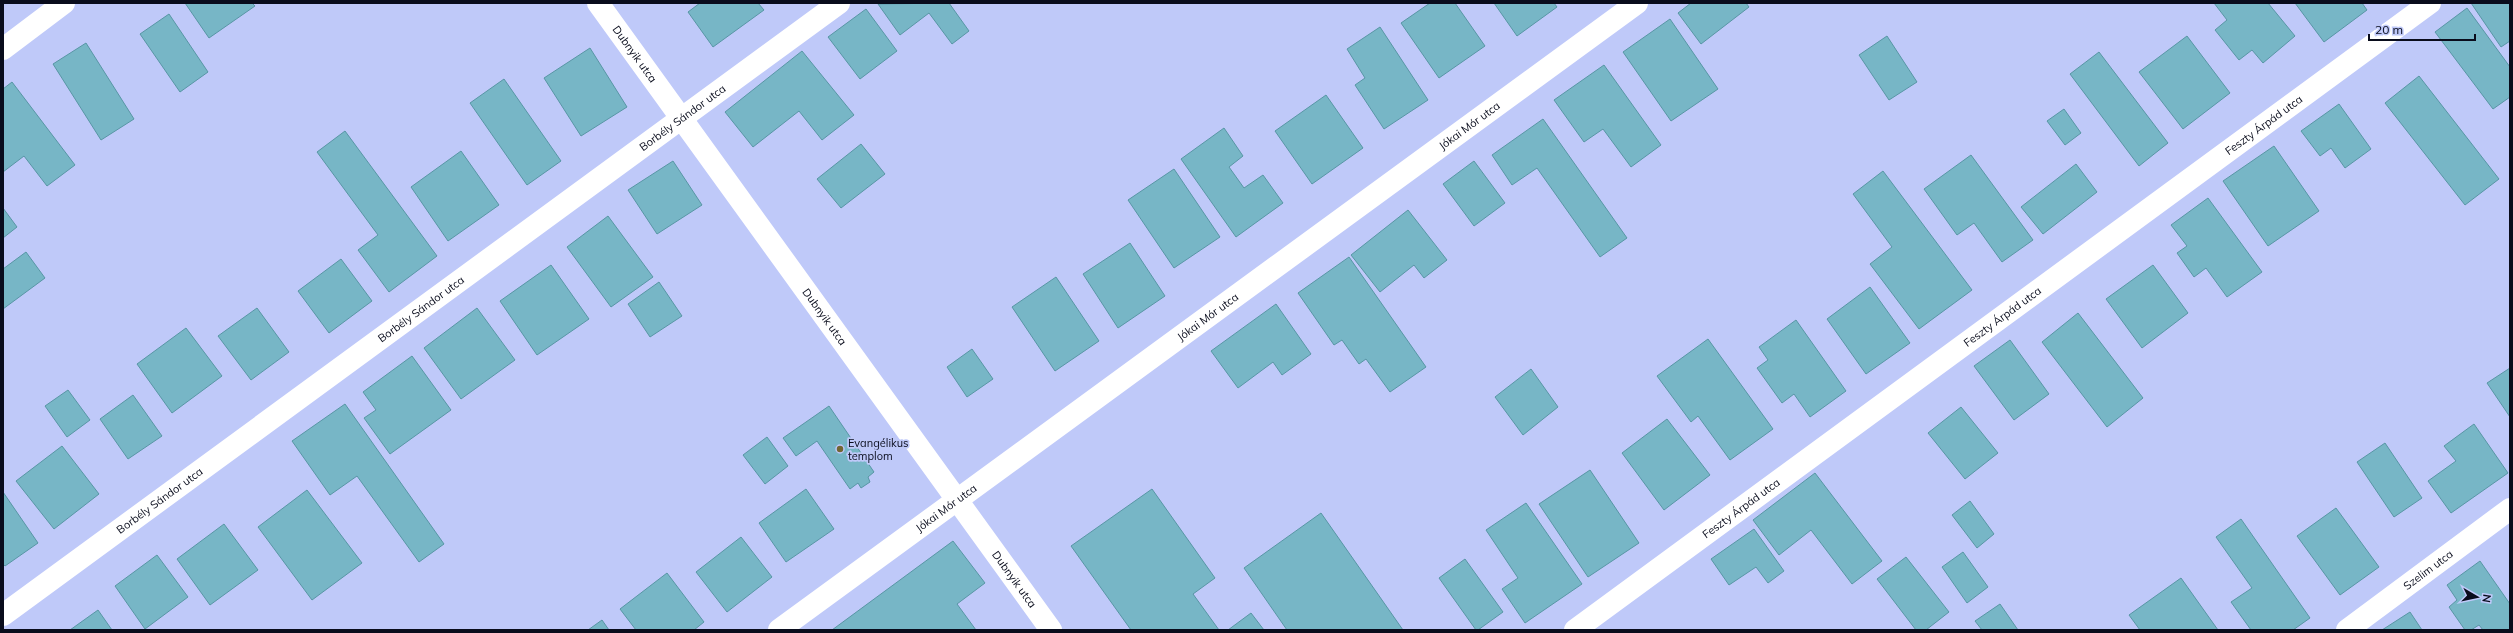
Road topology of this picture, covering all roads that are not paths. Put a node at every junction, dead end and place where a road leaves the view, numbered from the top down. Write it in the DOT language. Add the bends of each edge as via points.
graph roads {
  1 [pos="64,3"];
  2 [pos="598,3"];
  3 [pos="839,3"];
  4 [pos="1637,3"];
  5 [pos="2430,3"];
  6 [pos="3,49"];
  7 [pos="682,119"];
  8 [pos="957,500"];
  9 [pos="2510,510"];
  10 [pos="3,615"];
  11 [pos="779,630"];
  12 [pos="1051,630"];
  13 [pos="1575,630"];
  14 [pos="2347,630"];
  1 -- 6 [label="street"];
  2 -- 7 [label="street, Dubnyik utca"];
  3 -- 7 [label="street, Borbély Sándor utca"];
  4 -- 8 [label="street, Jókai Mór utca"];
  5 -- 13 [label="street, Feszty Árpád utca"];
  7 -- 8 [label="street, Dubnyik utca"];
  7 -- 10 [label="street, Borbély Sándor utca"];
  8 -- 11 [label="street, Jókai Mór utca"];
  8 -- 12 [label="street, Dubnyik utca"];
  9 -- 14 [label="street, Szelim utca"];
}
